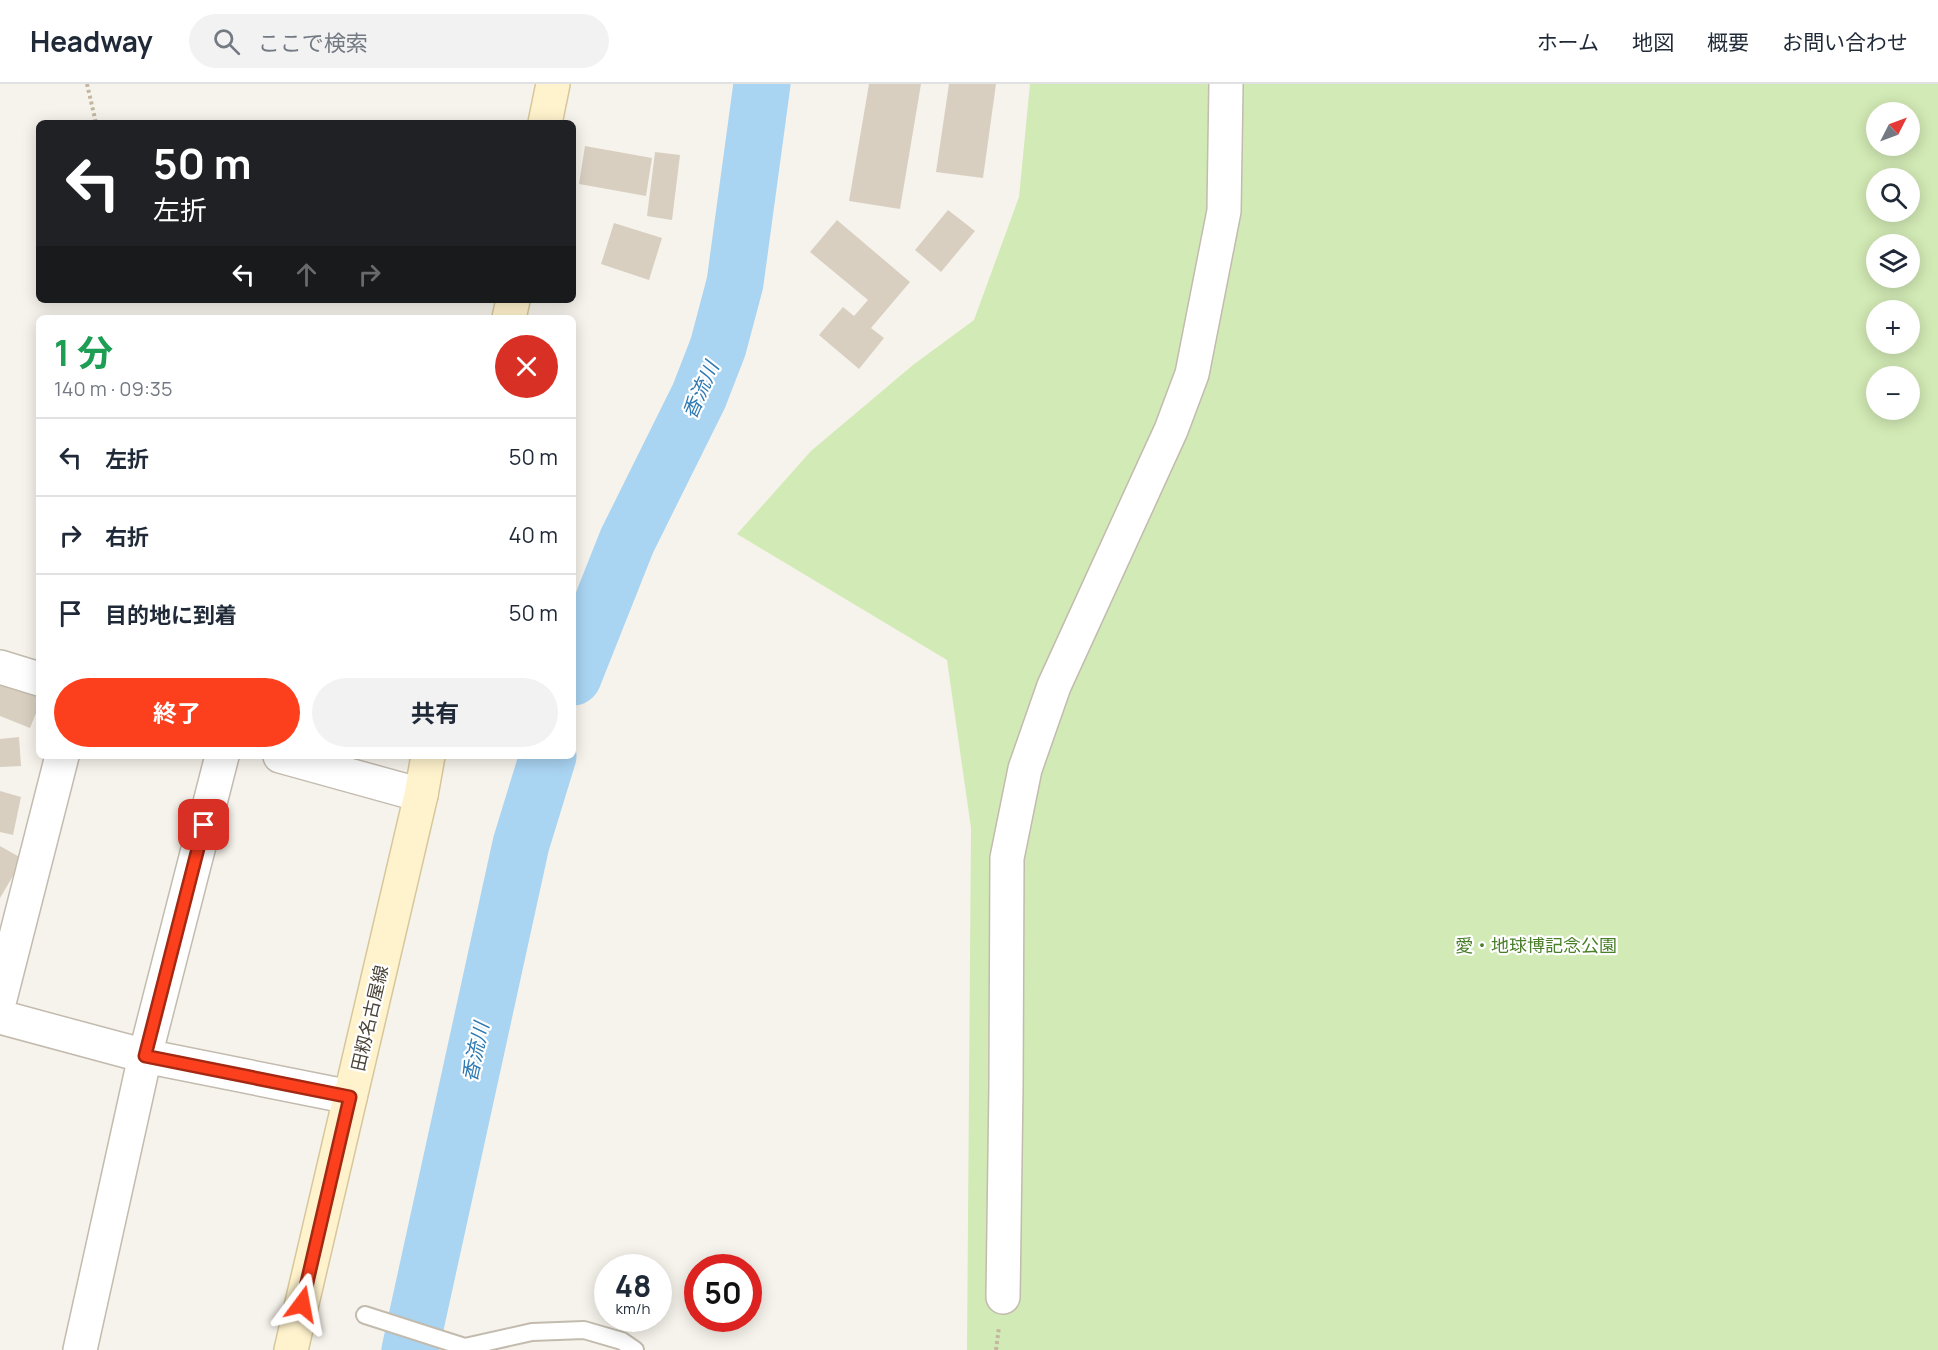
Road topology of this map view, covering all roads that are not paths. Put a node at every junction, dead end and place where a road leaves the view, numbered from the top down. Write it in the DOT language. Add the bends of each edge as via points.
graph roads {
  1 [pos="553,84"];
  2 [pos="1226,84"];
  3 [pos="546,120"];
  4 [pos="0,667"];
  5 [pos="36,678"];
  6 [pos="61,759"];
  7 [pos="221,759"];
  8 [pos="291,759"];
  9 [pos="427,759"];
  10 [pos="421,795"];
  11 [pos="0,999"];
  12 [pos="0,1017"];
  13 [pos="145,1056"];
  14 [pos="350,1097"];
  15 [pos="1003,1297"];
  16 [pos="365,1315"];
  17 [pos="80,1350"];
  18 [pos="291,1350"];
  19 [pos="635,1350"];
  1 -- 3 [label="main road"];
  2 -- 15 [label="street" via="1224,211 1192,374 1171,430 1054,686 1025,769 1006,858"];
  4 -- 5 [label="street"];
  6 -- 11 [label="street"];
  7 -- 13 [label="street"];
  8 -- 10 [label="street"];
  9 -- 10 [label="main road, 田籾名古屋線"];
  10 -- 14 [label="main road, 田籾名古屋線"];
  12 -- 13 [label="street"];
  13 -- 14 [label="street"];
  13 -- 17 [label="street"];
  14 -- 18 [label="main road, 田籾名古屋線"];
  16 -- 19 [label="lane" via="465,1347 532,1332 584,1330 622,1341"];
}
